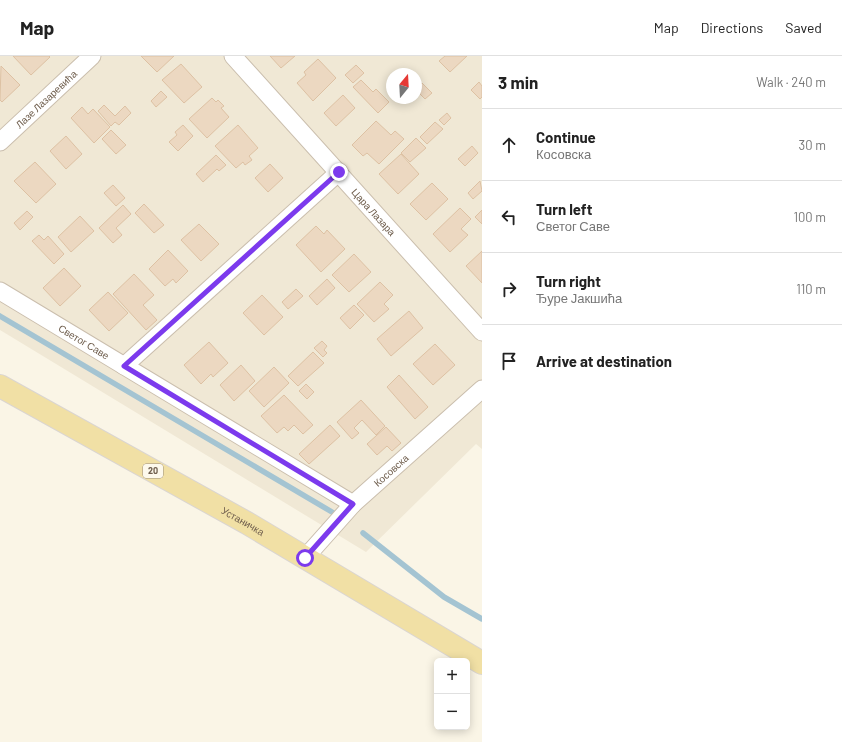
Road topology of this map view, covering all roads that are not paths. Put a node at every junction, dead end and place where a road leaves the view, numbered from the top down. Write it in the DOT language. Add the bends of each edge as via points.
graph roads {
  1 [pos="92,56"];
  2 [pos="233,56"];
  3 [pos="0,142"];
  4 [pos="339,172"];
  5 [pos="0,292"];
  6 [pos="482,332"];
  7 [pos="124,366"];
  8 [pos="0,386"];
  9 [pos="482,389"];
  10 [pos="353,504"];
  11 [pos="305,558"];
  12 [pos="482,663"];
  1 -- 3 [label="street, Лазе Лазаревића"];
  2 -- 4 [label="street, Цара Лазара"];
  4 -- 6 [label="street, Цара Лазара"];
  4 -- 7 [label="street"];
  5 -- 7 [label="street, Светог Саве"];
  7 -- 10 [label="street, Светог Саве"];
  8 -- 11 [label="main road, Устаничка / 20"];
  9 -- 10 [label="street, Косовска"];
  10 -- 11 [label="street, Косовска"];
  11 -- 12 [label="main road, Устаничка / 20"];
}
